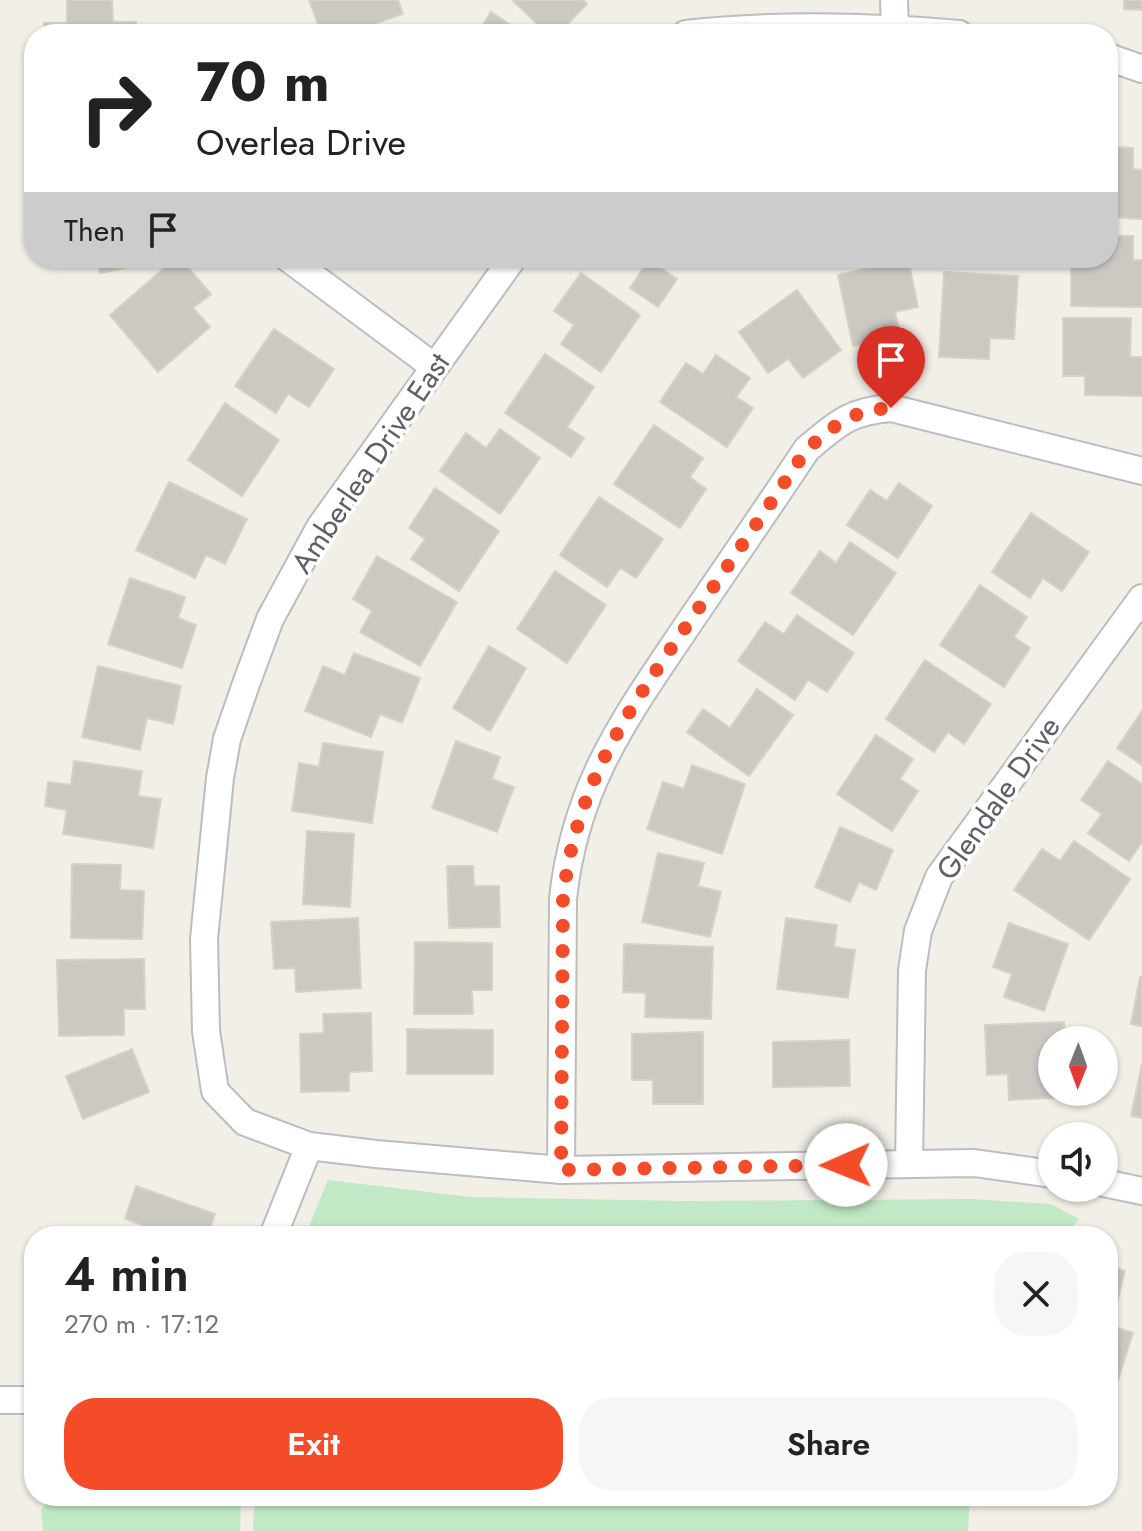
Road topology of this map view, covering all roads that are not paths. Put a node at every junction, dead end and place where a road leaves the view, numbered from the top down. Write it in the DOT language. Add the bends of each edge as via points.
graph roads {
  1 [pos="894,0"];
  2 [pos="895,24"];
  3 [pos="1118,61"];
  4 [pos="1142,69"];
  5 [pos="301,268"];
  6 [pos="506,268"];
  7 [pos="433,366"];
  8 [pos="1142,471"];
  9 [pos="1142,598"];
  10 [pos="309,1146"];
  11 [pos="909,1164"];
  12 [pos="561,1170"];
  13 [pos="1038,1172"];
  14 [pos="1118,1186"];
  15 [pos="1142,1191"];
  16 [pos="277,1226"];
  17 [pos="0,1400"];
  18 [pos="24,1400"];
  1 -- 2 [label="street"];
  3 -- 4 [label="street"];
  5 -- 7 [label="street"];
  6 -- 7 [label="street, Amberlea Drive East"];
  7 -- 10 [label="street, Amberlea Drive East" via="320,527 270,619 227,739 220,778 204,939 206,1031 215,1091 245,1122"];
  8 -- 12 [label="street" via="891,408 861,410 807,449 636,702 587,791 568,854 563,899"];
  9 -- 11 [label="street, Glendale Drive" via="939,877 918,931 912,970"];
  10 -- 12 [label="street, Amberlea Drive East"];
  10 -- 16 [label="street"];
  11 -- 12 [label="street, Amberlea Drive East"];
  11 -- 13 [label="street, Amberlea Drive East" via="974,1163"];
  14 -- 15 [label="street"];
  17 -- 18 [label="street"];
}
